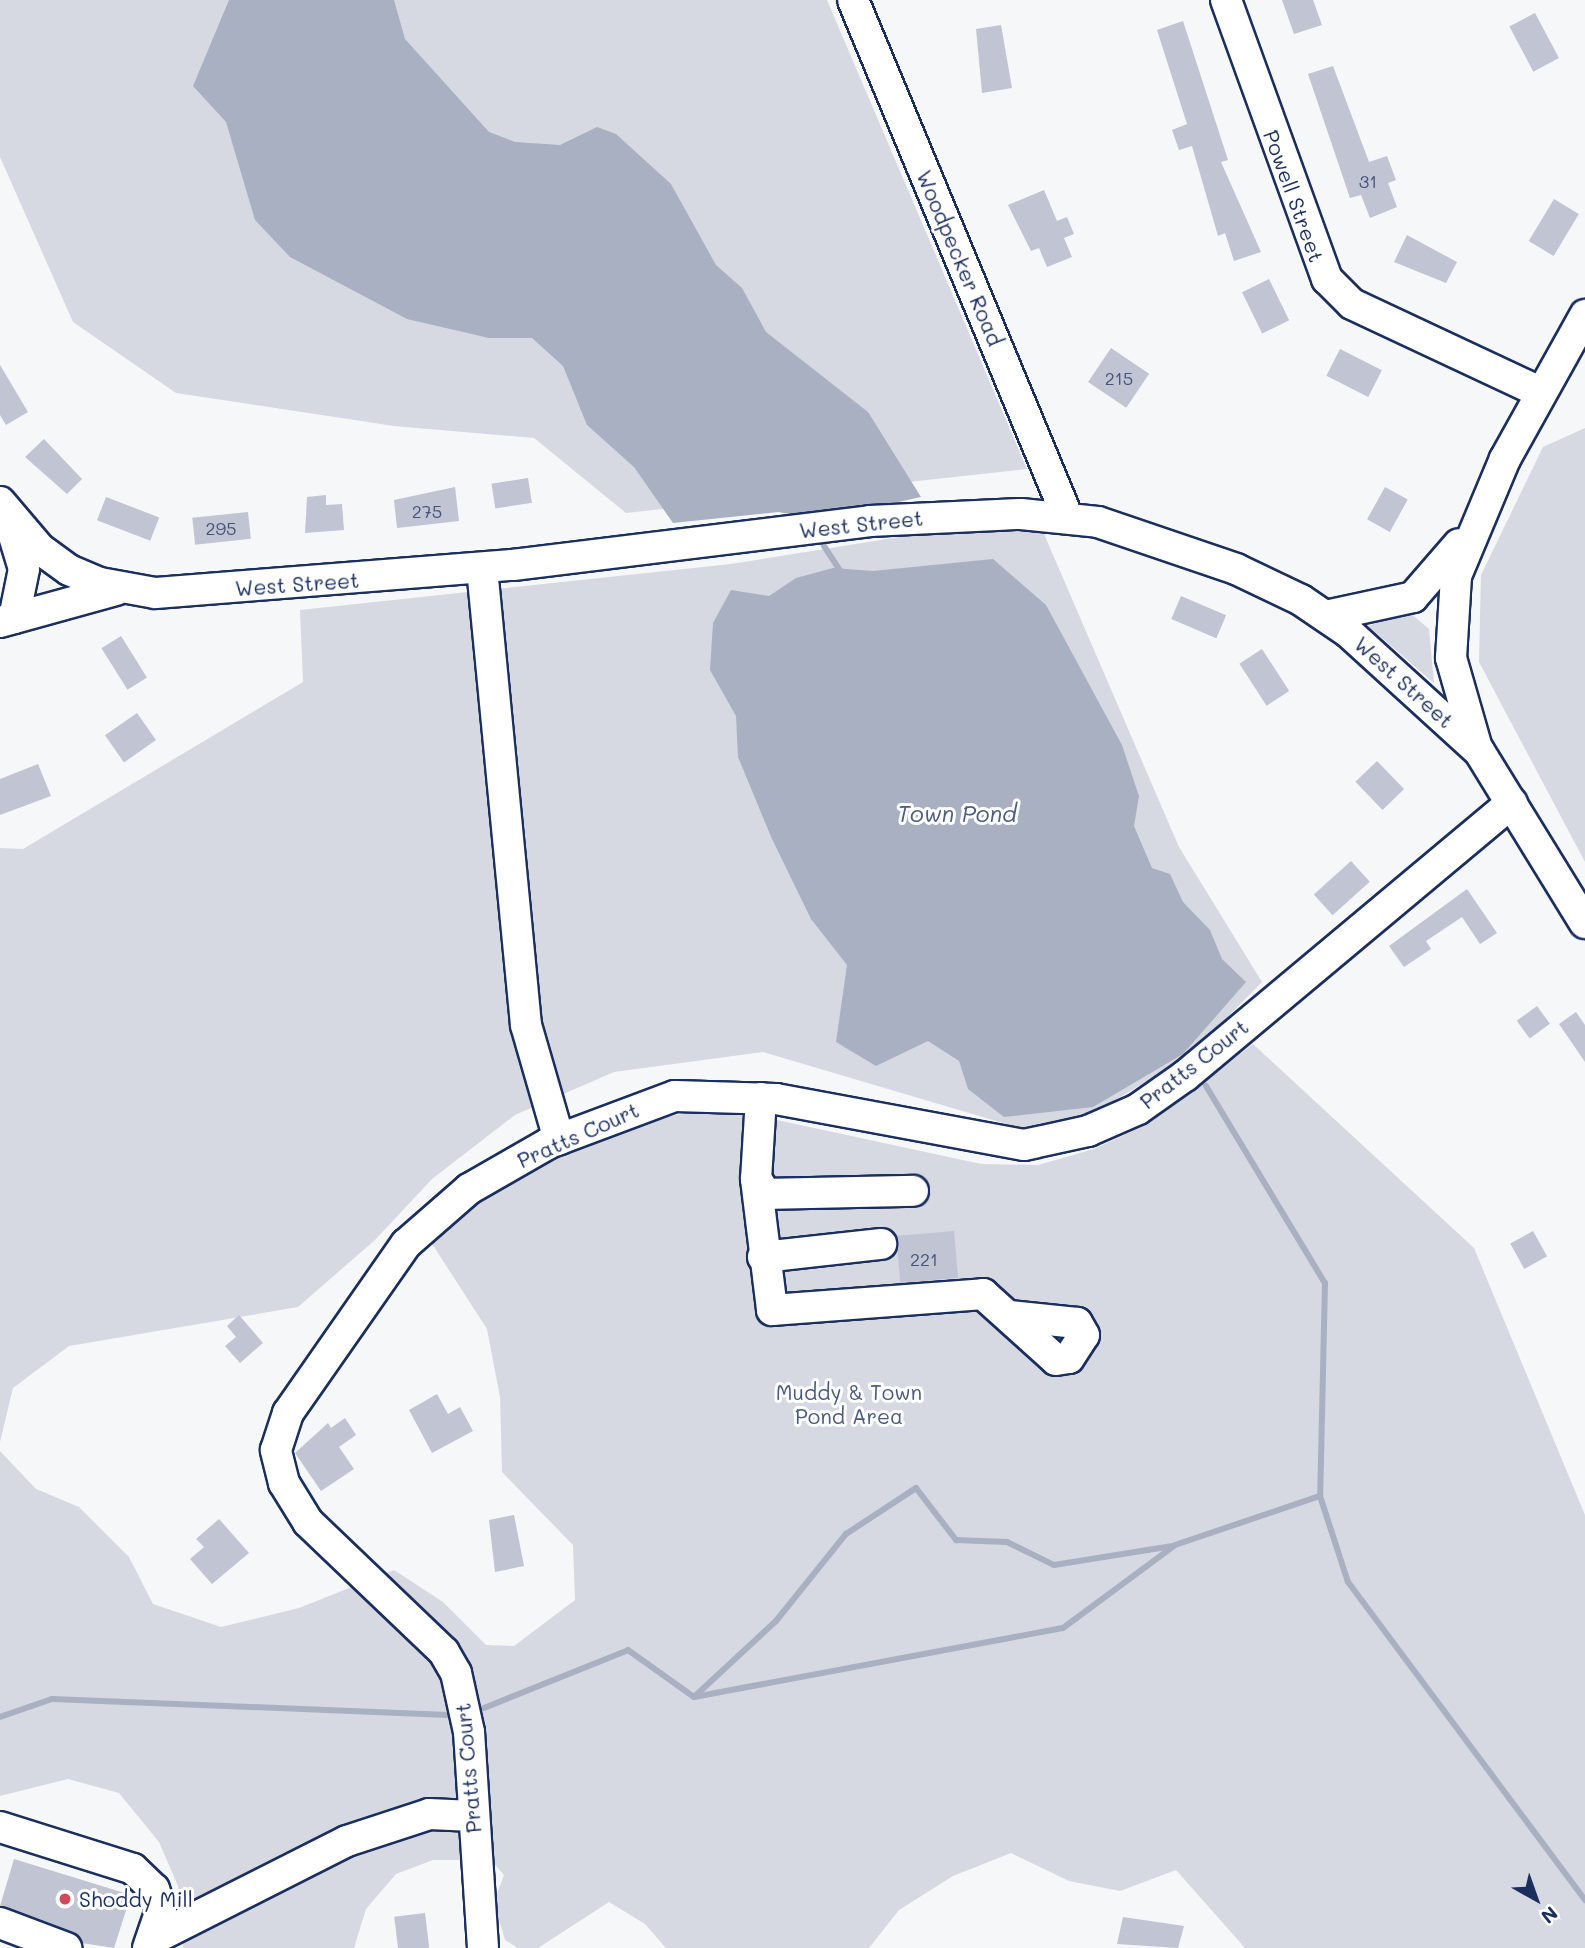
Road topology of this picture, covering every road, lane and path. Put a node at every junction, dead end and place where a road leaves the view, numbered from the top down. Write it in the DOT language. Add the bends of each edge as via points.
graph roads {
  1 [pos="853,0"];
  2 [pos="1226,0"];
  3 [pos="1585,315"];
  4 [pos="1540,392"];
  5 [pos="2,504"];
  6 [pos="1479,514"];
  7 [pos="1067,516"];
  8 [pos="482,568"];
  9 [pos="123,589"];
  10 [pos="1326,616"];
  11 [pos="7,620"];
  12 [pos="1479,751"];
  13 [pos="1512,803"];
  14 [pos="1585,923"];
  15 [pos="761,1098"];
  16 [pos="559,1139"];
  17 [pos="755,1179"];
  18 [pos="912,1191"];
  19 [pos="881,1244"];
  20 [pos="763,1257"];
  21 [pos="1009,1316"];
  22 [pos="473,1816"];
  23 [pos="0,1827"];
  24 [pos="8,1935"];
  25 [pos="152,1943"];
  26 [pos="66,1948"];
  27 [pos="483,1948"];
  1 -- 7 [label="street, Woodpecker Road"];
  2 -- 4 [label="street, Powell Street" via="1327,279 1352,304"];
  3 -- 4 [label="street"];
  4 -- 6 [label="street"];
  5 -- 9 [label="street, West Street" via="54,560"];
  5 -- 11 [label="street, West Street" via="24,569"];
  6 -- 10 [label="street" via="1413,597"];
  6 -- 12 [label="street" via="1456,576 1450,629 1454,675"];
  7 -- 8 [label="street, West Street" via="870,521"];
  7 -- 10 [label="street, West Street" via="1217,562"];
  8 -- 9 [label="street, West Street" via="243,588"];
  8 -- 16 [label="street" via="526,1025"];
  9 -- 11 [label="street"];
  10 -- 12 [label="street, West Street"];
  12 -- 13 [label="street, West Street"];
  13 -- 14 [label="street, West Street"];
  13 -- 15 [label="street, Pratts Court" via="1185,1076 1138,1109 1088,1131 1024,1145"];
  15 -- 16 [label="street, Pratts Court" via="675,1096"];
  15 -- 17 [label="street"];
  16 -- 22 [label="street, Pratts Court" via="468,1189 406,1244 288,1413 276,1450 284,1483 308,1522 444,1652 456,1673 469,1732"];
  17 -- 18 [label="street" via="761,1190 778,1198"];
  17 -- 20 [label="street"];
  19 -- 20 [label="street"];
  20 -- 21 [label="street" via="772,1310 968,1293 983,1294"];
  22 -- 25 [label="street" via="429,1814 347,1841"];
  22 -- 27 [label="street, Pratts Court"];
  23 -- 25 [label="street" via="133,1870 153,1889 161,1910"];
  24 -- 26 [label="street"];
}
